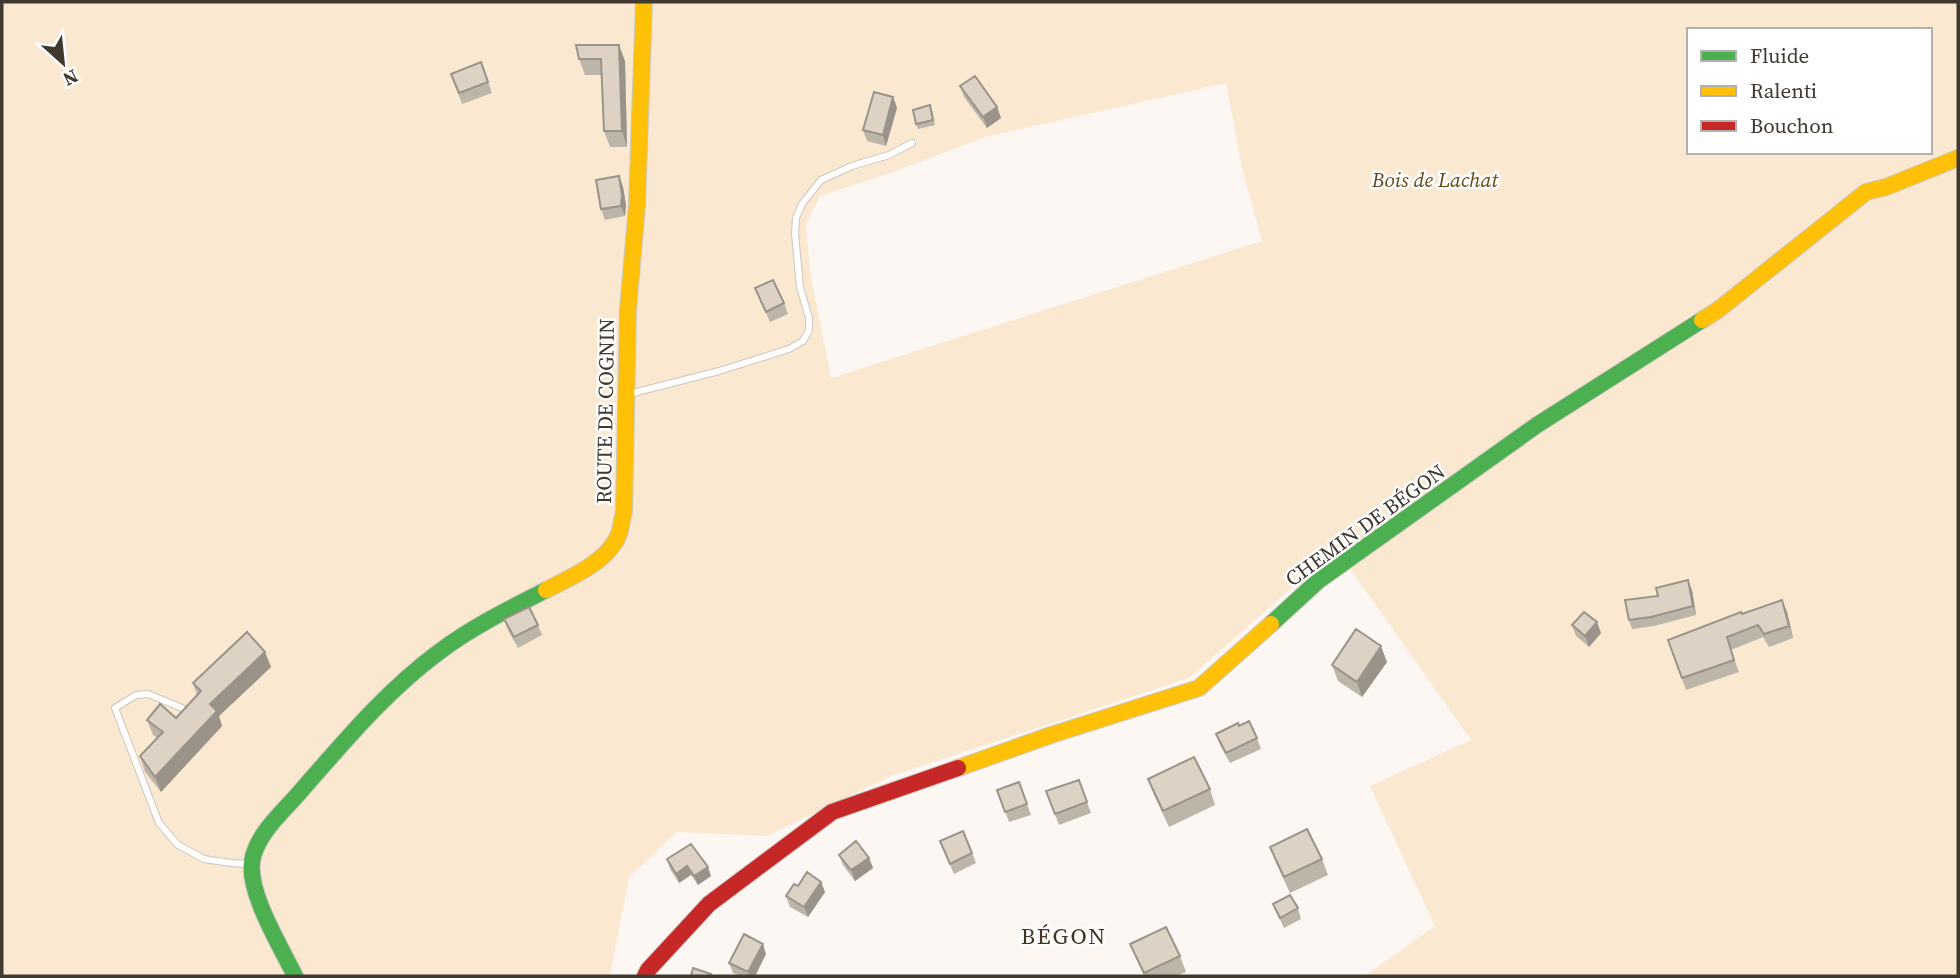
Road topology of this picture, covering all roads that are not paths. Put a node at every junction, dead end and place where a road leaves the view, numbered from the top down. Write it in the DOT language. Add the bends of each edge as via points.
graph roads {
  1 [pos="644,2"];
  2 [pos="912,143"];
  3 [pos="1958,158"];
  4 [pos="626,395"];
  5 [pos="182,708"];
  6 [pos="252,864"];
  7 [pos="295,976"];
  8 [pos="645,976"];
  1 -- 4 [label="street, ROUTE DE COGNIN"];
  2 -- 4 [label="lane" via="821,180 802,204 795,234 800,287 809,318 803,341 789,349"];
  3 -- 8 [label="street, CHEMIN DE BÉGON" via="1866,192 1718,310 1537,425 1318,581 1199,688 832,812 709,904"];
  4 -- 6 [label="street, ROUTE DE COGNIN" via="624,512 618,536 604,555 478,626 404,681 284,808 258,844"];
  5 -- 6 [label="lane" via="148,694 136,695 115,708 159,823 178,845 204,859"];
  6 -- 7 [label="street" via="260,901"];
}
